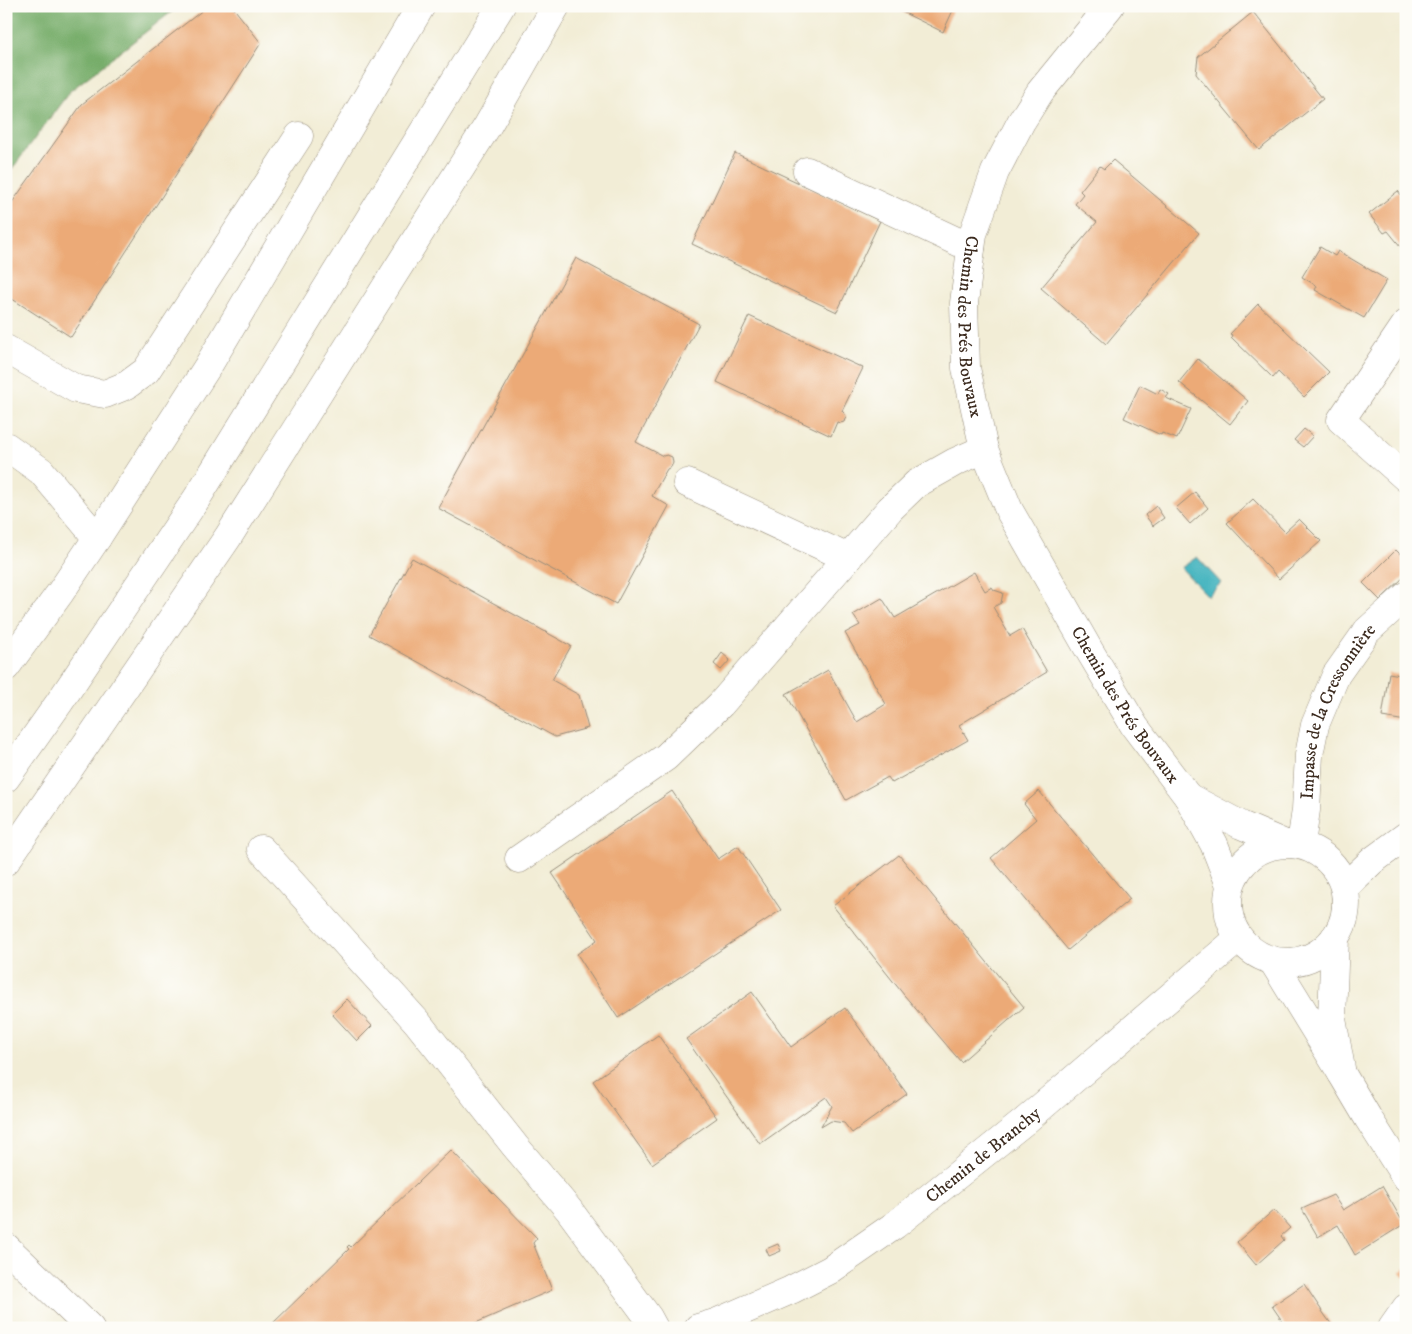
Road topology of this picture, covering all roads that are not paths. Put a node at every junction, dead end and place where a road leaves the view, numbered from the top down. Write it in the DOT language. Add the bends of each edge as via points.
graph roads {
  1 [pos="421,6"];
  2 [pos="500,6"];
  3 [pos="556,6"];
  4 [pos="1110,6"];
  5 [pos="298,136"];
  6 [pos="807,171"];
  7 [pos="971,248"];
  8 [pos="1406,324"];
  9 [pos="6,349"];
  10 [pos="6,446"];
  11 [pos="984,449"];
  12 [pos="1406,478"];
  13 [pos="687,483"];
  14 [pos="98,538"];
  15 [pos="848,558"];
  16 [pos="1406,596"];
  17 [pos="6,667"];
  18 [pos="6,778"];
  19 [pos="1188,797"];
  20 [pos="1406,836"];
  21 [pos="1292,844"];
  22 [pos="261,849"];
  23 [pos="519,859"];
  24 [pos="6,861"];
  25 [pos="1230,885"];
  26 [pos="1345,887"];
  27 [pos="1335,937"];
  28 [pos="1238,938"];
  29 [pos="1272,960"];
  30 [pos="1342,1074"];
  31 [pos="1406,1178"];
  32 [pos="6,1247"];
  33 [pos="1406,1308"];
  34 [pos="711,1326"];
  35 [pos="90,1328"];
  36 [pos="654,1328"];
  37 [pos="1392,1328"];
  1 -- 14 [label="main road" via="208,366"];
  2 -- 18 [label="main road" via="197,498"];
  3 -- 24 [label="main road" via="488,125 228,537"];
  4 -- 7 [label="main road, Chemin des Prés Bouvaux" via="1040,92 1021,122 994,172"];
  5 -- 9 [label="main road" via="146,370 127,385 105,394 76,390"];
  6 -- 7 [label="main road"];
  7 -- 11 [label="main road, Chemin des Prés Bouvaux" via="964,303 966,368"];
  8 -- 12 [label="main road" via="1341,420"];
  10 -- 14 [label="main road" via="41,471"];
  11 -- 15 [label="main road" via="916,484 890,508"];
  11 -- 19 [label="main road, Chemin des Prés Bouvaux" via="1009,510 1092,656 1135,727"];
  13 -- 15 [label="main road"];
  14 -- 17 [label="main road"];
  15 -- 23 [label="main road" via="722,704 666,757"];
  16 -- 21 [label="main road, Impasse de la Cressonnière" via="1367,631 1332,683 1315,726 1309,755 1306,810"];
  19 -- 21 [label="main road, Chemin des Prés Bouvaux" via="1241,825"];
  19 -- 25 [label="main road, Chemin des Prés Bouvaux" via="1214,844"];
  20 -- 26 [label="main road" via="1372,861"];
  21 -- 25 [label="main road" via="1277,843 1255,852 1240,866"];
  21 -- 26 [label="main road" via="1316,850 1339,872"];
  22 -- 36 [label="main road" via="417,1022 569,1210"];
  25 -- 28 [label="main road" via="1228,912"];
  26 -- 27 [label="main road" via="1345,917"];
  27 -- 29 [label="main road" via="1319,953 1306,959 1291,962"];
  27 -- 30 [label="main road" via="1332,1019"];
  28 -- 29 [label="main road" via="1249,949"];
  28 -- 34 [label="main road, Chemin de Branchy" via="1025,1121 895,1225 830,1270"];
  29 -- 30 [label="main road"];
  30 -- 31 [label="main road"];
  32 -- 35 [label="main road"];
  33 -- 37 [label="main road"];
}
